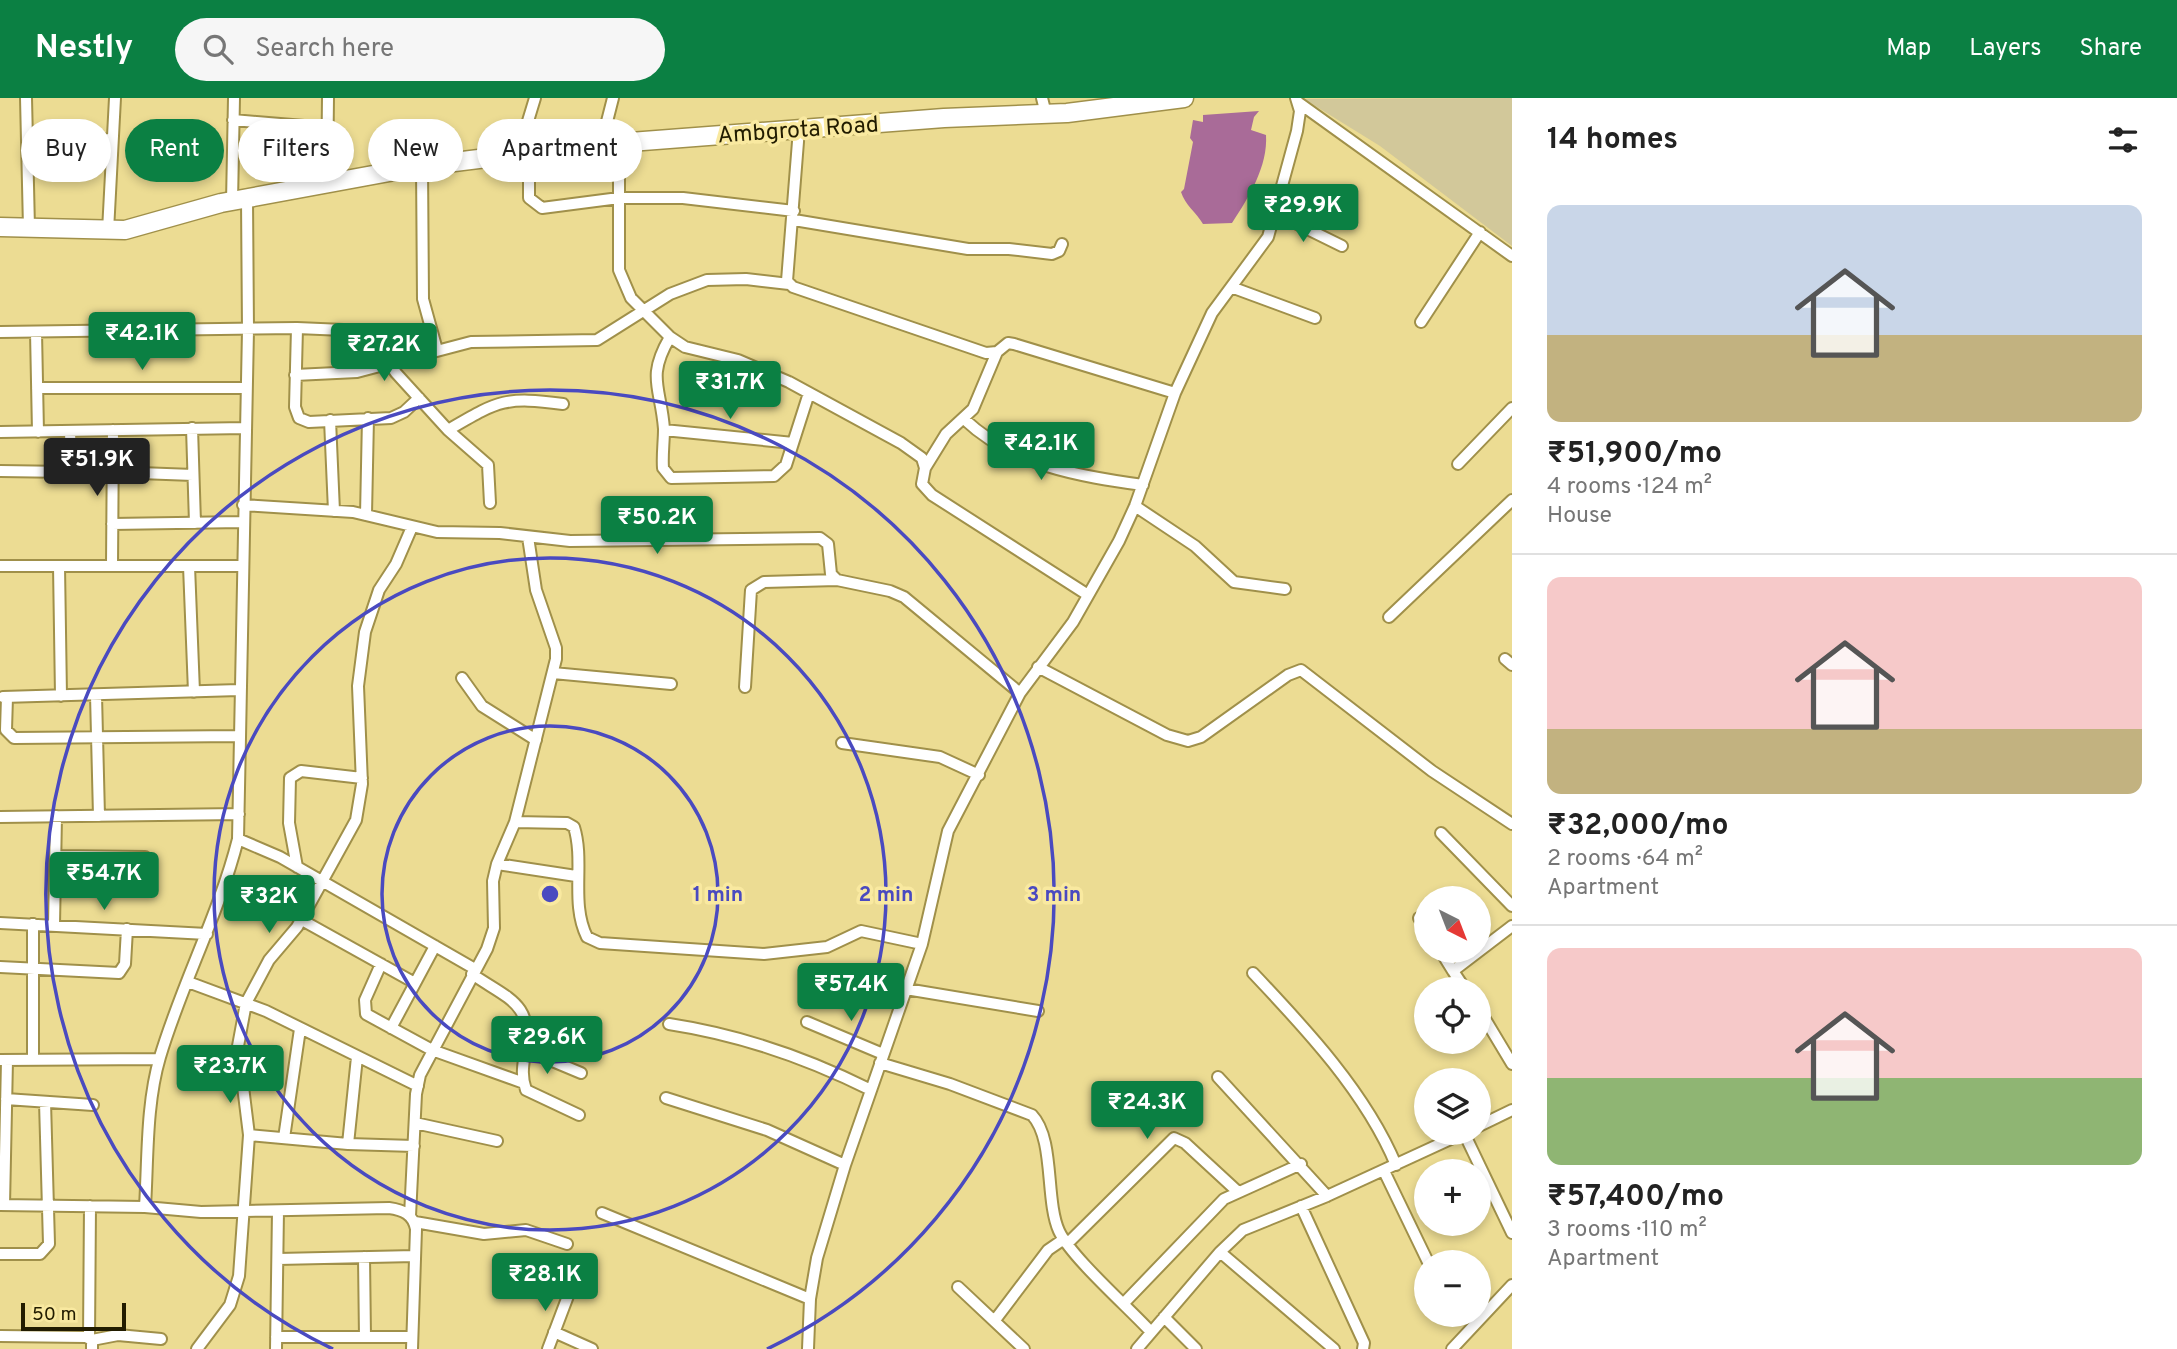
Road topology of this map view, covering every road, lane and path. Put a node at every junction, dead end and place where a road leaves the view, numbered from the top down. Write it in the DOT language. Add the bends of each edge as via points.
graph roads {
  1 [pos="26,98"];
  2 [pos="115,98"];
  3 [pos="234,98"];
  4 [pos="328,98"];
  5 [pos="535,98"];
  6 [pos="613,98"];
  7 [pos="1184,98"];
  8 [pos="1147,101"];
  9 [pos="1298,101"];
  10 [pos="1044,106"];
  11 [pos="27,119"];
  12 [pos="328,119"];
  13 [pos="531,119"];
  14 [pos="612,119"];
  15 [pos="233,120"];
  16 [pos="238,120"];
  17 [pos="799,129"];
  18 [pos="113,139"];
  19 [pos="642,141"];
  20 [pos="368,176"];
  21 [pos="28,182"];
  22 [pos="422,182"];
  23 [pos="527,182"];
  24 [pos="616,182"];
  25 [pos="327,184"];
  26 [pos="619,198"];
  27 [pos="239,200"];
  28 [pos="1277,214"];
  29 [pos="794,216"];
  30 [pos="0,227"];
  31 [pos="29,228"];
  32 [pos="108,231"];
  33 [pos="1480,232"];
  34 [pos="1062,244"];
  35 [pos="1342,246"];
  36 [pos="1512,256"];
  37 [pos="789,284"];
  38 [pos="1231,287"];
  39 [pos="644,312"];
  40 [pos="1315,318"];
  41 [pos="1421,323"];
  42 [pos="297,328"];
  43 [pos="248,330"];
  44 [pos="0,332"];
  45 [pos="36,332"];
  46 [pos="670,337"];
  47 [pos="437,350"];
  48 [pos="997,352"];
  49 [pos="388,362"];
  50 [pos="295,375"];
  51 [pos="37,388"];
  52 [pos="246,388"];
  53 [pos="810,393"];
  54 [pos="1175,393"];
  55 [pos="419,398"];
  56 [pos="563,404"];
  57 [pos="1512,408"];
  58 [pos="368,418"];
  59 [pos="964,419"];
  60 [pos="330,420"];
  61 [pos="192,428"];
  62 [pos="245,428"];
  63 [pos="113,430"];
  64 [pos="448,430"];
  65 [pos="664,430"];
  66 [pos="70,431"];
  67 [pos="0,432"];
  68 [pos="38,432"];
  69 [pos="793,443"];
  70 [pos="1458,464"];
  71 [pos="925,468"];
  72 [pos="0,471"];
  73 [pos="113,472"];
  74 [pos="193,475"];
  75 [pos="1143,485"];
  76 [pos="1512,500"];
  77 [pos="490,503"];
  78 [pos="243,505"];
  79 [pos="1135,506"];
  80 [pos="334,511"];
  81 [pos="366,516"];
  82 [pos="242,522"];
  83 [pos="195,523"];
  84 [pos="112,524"];
  85 [pos="412,527"];
  86 [pos="528,537"];
  87 [pos="0,566"];
  88 [pos="59,566"];
  89 [pos="112,566"];
  90 [pos="189,566"];
  91 [pos="241,566"];
  92 [pos="837,580"];
  93 [pos="1285,589"];
  94 [pos="1088,595"];
  95 [pos="1389,617"];
  96 [pos="1038,667"];
  97 [pos="553,673"];
  98 [pos="462,678"];
  99 [pos="671,684"];
  100 [pos="745,687"];
  101 [pos="239,690"];
  102 [pos="194,692"];
  103 [pos="1020,693"];
  104 [pos="96,695"];
  105 [pos="61,696"];
  106 [pos="4,697"];
  107 [pos="239,736"];
  108 [pos="97,737"];
  109 [pos="537,740"];
  110 [pos="842,743"];
  111 [pos="979,775"];
  112 [pos="362,778"];
  113 [pos="239,814"];
  114 [pos="56,816"];
  115 [pos="99,816"];
  116 [pos="0,817"];
  117 [pos="515,822"];
  118 [pos="1512,824"];
  119 [pos="1440,833"];
  120 [pos="238,839"];
  121 [pos="56,856"];
  122 [pos="145,857"];
  123 [pos="497,864"];
  124 [pos="297,867"];
  125 [pos="576,876"];
  126 [pos="320,880"];
  127 [pos="1512,906"];
  128 [pos="300,919"];
  129 [pos="0,923"];
  130 [pos="33,924"];
  131 [pos="54,925"];
  132 [pos="1512,926"];
  133 [pos="127,929"];
  134 [pos="207,934"];
  135 [pos="922,944"];
  136 [pos="435,946"];
  137 [pos="1448,963"];
  138 [pos="381,964"];
  139 [pos="0,967"];
  140 [pos="33,967"];
  141 [pos="1453,971"];
  142 [pos="474,972"];
  143 [pos="1253,973"];
  144 [pos="1457,977"];
  145 [pos="188,982"];
  146 [pos="415,983"];
  147 [pos="906,989"];
  148 [pos="246,1003"];
  149 [pos="1038,1011"];
  150 [pos="807,1022"];
  151 [pos="669,1024"];
  152 [pos="391,1028"];
  153 [pos="300,1029"];
  154 [pos="1491,1029"];
  155 [pos="432,1050"];
  156 [pos="526,1050"];
  157 [pos="357,1057"];
  158 [pos="881,1058"];
  159 [pos="159,1059"];
  160 [pos="4,1060"];
  161 [pos="33,1060"];
  162 [pos="1512,1064"];
  163 [pos="581,1073"];
  164 [pos="1218,1077"];
  165 [pos="524,1083"];
  166 [pos="418,1086"];
  167 [pos="871,1090"];
  168 [pos="666,1098"];
  169 [pos="6,1099"];
  170 [pos="45,1102"];
  171 [pos="93,1105"];
  172 [pos="1512,1110"];
  173 [pos="579,1115"];
  174 [pos="1491,1120"];
  175 [pos="415,1123"];
  176 [pos="249,1135"];
  177 [pos="284,1138"];
  178 [pos="497,1141"];
  179 [pos="348,1144"];
  180 [pos="1439,1145"];
  181 [pos="1471,1145"];
  182 [pos="414,1146"];
  183 [pos="2,1154"];
  184 [pos="845,1165"];
  185 [pos="1396,1165"];
  186 [pos="1304,1169"];
  187 [pos="1384,1171"];
  188 [pos="1237,1191"];
  189 [pos="1326,1196"];
  190 [pos="2,1205"];
  191 [pos="48,1206"];
  192 [pos="90,1206"];
  193 [pos="1301,1206"];
  194 [pos="145,1207"];
  195 [pos="278,1211"];
  196 [pos="242,1212"];
  197 [pos="601,1213"];
  198 [pos="413,1219"];
  199 [pos="1512,1233"];
  200 [pos="1066,1241"];
  201 [pos="567,1244"];
  202 [pos="1422,1250"];
  203 [pos="1220,1252"];
  204 [pos="0,1254"];
  205 [pos="415,1256"];
  206 [pos="364,1257"];
  207 [pos="278,1258"];
  208 [pos="1512,1285"];
  209 [pos="958,1287"];
  210 [pos="571,1288"];
  211 [pos="810,1299"];
  212 [pos="1124,1303"];
  213 [pos="1164,1317"];
  214 [pos="995,1320"];
  215 [pos="554,1332"];
  216 [pos="1151,1332"];
  217 [pos="0,1336"];
  218 [pos="365,1337"];
  219 [pos="161,1339"];
  220 [pos="91,1342"];
  221 [pos="276,1343"];
  222 [pos="412,1343"];
  223 [pos="1454,1348"];
  224 [pos="197,1349"];
  225 [pos="548,1349"];
  226 [pos="592,1349"];
  227 [pos="808,1349"];
  228 [pos="1024,1349"];
  229 [pos="1137,1349"];
  230 [pos="1196,1349"];
  231 [pos="1334,1349"];
  232 [pos="1363,1349"];
  1 -- 11 [label="street"];
  2 -- 18 [label="street"];
  3 -- 15 [label="street"];
  4 -- 12 [label="street"];
  5 -- 13 [label="street"];
  6 -- 14 [label="street"];
  7 -- 8 [label="main road, Ambgrota Road"];
  8 -- 10 [label="main road, Ambgrota Road"];
  9 -- 28 [label="street" via="1297,131"];
  9 -- 33 [label="street"];
  10 -- 17 [label="main road, Ambgrota Road"];
  15 -- 16 [label="street"];
  15 -- 27 [label="street"];
  17 -- 19 [label="main road, Ambgrota Road"];
  17 -- 29 [label="street"];
  18 -- 32 [label="street"];
  20 -- 25 [label="main road, Ambgrota Road"];
  21 -- 31 [label="street"];
  22 -- 47 [label="street" via="423,299"];
  23 -- 26 [label="street" via="529,198 537,206 558,208"];
  24 -- 26 [label="street"];
  25 -- 27 [label="main road, Ambgrota Road"];
  26 -- 29 [label="street" via="718,201"];
  26 -- 39 [label="street" via="619,270 631,298"];
  27 -- 32 [label="main road, Ambgrota Road" via="136,228"];
  27 -- 43 [label="street"];
  28 -- 35 [label="street"];
  28 -- 38 [label="street" via="1258,254"];
  29 -- 34 [label="street" via="968,249 1052,254"];
  29 -- 37 [label="street"];
  30 -- 31 [label="main road, Ambgrota Road"];
  31 -- 32 [label="main road, Ambgrota Road"];
  33 -- 36 [label="street"];
  33 -- 41 [label="street"];
  37 -- 39 [label="street" via="707,280 670,294"];
  37 -- 48 [label="street" via="923,334 986,353"];
  38 -- 40 [label="street"];
  38 -- 54 [label="street" via="1212,313"];
  39 -- 46 [label="street"];
  39 -- 47 [label="street" via="597,340 490,340"];
  42 -- 43 [label="street"];
  42 -- 49 [label="street" via="367,331"];
  42 -- 50 [label="street"];
  43 -- 45 [label="street"];
  43 -- 52 [label="street"];
  44 -- 45 [label="street"];
  45 -- 51 [label="street"];
  46 -- 53 [label="street" via="691,349 738,360"];
  46 -- 65 [label="street" via="655,367"];
  47 -- 49 [label="street"];
  48 -- 54 [label="street" via="1014,344"];
  48 -- 59 [label="street"];
  49 -- 50 [label="street" via="357,372"];
  49 -- 55 [label="street"];
  50 -- 60 [label="street" via="299,418"];
  51 -- 52 [label="street"];
  51 -- 68 [label="street"];
  52 -- 62 [label="street"];
  53 -- 69 [label="street"];
  53 -- 71 [label="street" via="901,443 922,458"];
  54 -- 75 [label="street"];
  55 -- 58 [label="street" via="399,415"];
  55 -- 64 [label="street"];
  56 -- 64 [label="street" via="520,398 500,401"];
  57 -- 70 [label="street"];
  58 -- 60 [label="street"];
  58 -- 81 [label="street"];
  59 -- 71 [label="street" via="946,434"];
  59 -- 75 [label="street" via="986,438 1040,465"];
  60 -- 80 [label="street"];
  61 -- 62 [label="street"];
  61 -- 63 [label="street"];
  61 -- 74 [label="street"];
  62 -- 78 [label="street"];
  63 -- 66 [label="street"];
  63 -- 73 [label="street"];
  64 -- 77 [label="street" via="488,465"];
  65 -- 69 [label="street"];
  65 -- 69 [label="street" via="663,468 667,477 677,479 774,475 785,469"];
  66 -- 68 [label="street"];
  66 -- 72 [label="street" via="68,472"];
  67 -- 68 [label="street"];
  71 -- 94 [label="street" via="922,484 932,495"];
  73 -- 74 [label="street"];
  73 -- 84 [label="street"];
  74 -- 83 [label="street"];
  75 -- 79 [label="street"];
  76 -- 95 [label="street"];
  78 -- 80 [label="street"];
  78 -- 82 [label="street"];
  79 -- 93 [label="street" via="1195,546 1234,582"];
  79 -- 94 [label="street"];
  80 -- 81 [label="street"];
  81 -- 85 [label="street"];
  82 -- 83 [label="street"];
  82 -- 91 [label="street"];
  83 -- 84 [label="street"];
  84 -- 89 [label="street"];
  85 -- 86 [label="street"];
  85 -- 112 [label="street" via="379,590 365,632 357,716"];
  86 -- 92 [label="street" via="611,542 820,538 828,544 831,574"];
  86 -- 97 [label="street" via="540,609 556,648"];
  87 -- 88 [label="street"];
  88 -- 89 [label="street"];
  88 -- 105 [label="street"];
  89 -- 90 [label="street"];
  90 -- 91 [label="street"];
  90 -- 102 [label="street"];
  91 -- 101 [label="street"];
  92 -- 100 [label="street" via="764,582 751,590"];
  92 -- 103 [label="street" via="904,597"];
  94 -- 96 [label="street"];
  96 -- 103 [label="street"];
  96 -- 118 [label="street" via="1167,735 1188,741 1201,737 1301,670 1432,771"];
  97 -- 99 [label="street"];
  97 -- 109 [label="street"];
  98 -- 109 [label="street" via="482,706"];
  101 -- 102 [label="street"];
  101 -- 107 [label="street"];
  102 -- 104 [label="street"];
  103 -- 111 [label="street"];
  104 -- 105 [label="street"];
  104 -- 108 [label="street"];
  105 -- 106 [label="street"];
  106 -- 108 [label="street" via="6,730 14,738"];
  107 -- 108 [label="street"];
  107 -- 113 [label="street"];
  108 -- 115 [label="street"];
  109 -- 117 [label="street"];
  110 -- 111 [label="street" via="940,757"];
  111 -- 135 [label="street" via="948,831"];
  112 -- 124 [label="street" via="301,771 290,778 289,823"];
  112 -- 126 [label="street" via="356,820"];
  113 -- 115 [label="street"];
  113 -- 120 [label="street"];
  114 -- 115 [label="street"];
  114 -- 116 [label="street"];
  114 -- 121 [label="street"];
  117 -- 123 [label="street"];
  117 -- 125 [label="street" via="571,824 576,832"];
  119 -- 127 [label="street"];
  120 -- 124 [label="street"];
  120 -- 134 [label="street"];
  121 -- 122 [label="street"];
  121 -- 131 [label="street"];
  123 -- 125 [label="street"];
  123 -- 142 [label="street" via="494,928"];
  124 -- 126 [label="street"];
  125 -- 135 [label="street" via="585,933 600,943 764,954 827,947 861,930"];
  126 -- 128 [label="street"];
  126 -- 136 [label="street"];
  128 -- 138 [label="street"];
  128 -- 148 [label="street" via="269,960"];
  129 -- 130 [label="street"];
  130 -- 131 [label="street"];
  130 -- 140 [label="street"];
  131 -- 133 [label="street"];
  132 -- 141 [label="street"];
  133 -- 134 [label="street"];
  133 -- 140 [label="street" via="125,964 119,973"];
  134 -- 145 [label="street"];
  135 -- 147 [label="street"];
  136 -- 142 [label="street"];
  136 -- 146 [label="street"];
  137 -- 141 [label="street"];
  138 -- 146 [label="street"];
  138 -- 152 [label="street" via="364,1010"];
  139 -- 140 [label="street"];
  140 -- 161 [label="street"];
  141 -- 144 [label="street"];
  142 -- 155 [label="street"];
  142 -- 156 [label="street" via="525,1015 529,1032"];
  143 -- 185 [label="street" via="1309,1035 1384,1137"];
  145 -- 148 [label="street"];
  145 -- 159 [label="street"];
  146 -- 152 [label="street"];
  147 -- 149 [label="street"];
  147 -- 158 [label="street"];
  148 -- 153 [label="street"];
  148 -- 176 [label="street" via="238,1046"];
  150 -- 158 [label="street"];
  151 -- 167 [label="street" via="724,1033 789,1053"];
  152 -- 155 [label="street"];
  153 -- 157 [label="street"];
  153 -- 177 [label="street"];
  154 -- 162 [label="street"];
  155 -- 165 [label="street"];
  155 -- 166 [label="street"];
  156 -- 163 [label="street"];
  156 -- 165 [label="street"];
  157 -- 166 [label="street"];
  157 -- 179 [label="street"];
  158 -- 167 [label="street"];
  158 -- 200 [label="street" via="1032,1115 1042,1138 1054,1212"];
  159 -- 161 [label="street"];
  159 -- 194 [label="street"];
  160 -- 161 [label="street"];
  160 -- 169 [label="street"];
  164 -- 186 [label="street"];
  165 -- 173 [label="street" via="533,1095"];
  166 -- 175 [label="street"];
  167 -- 184 [label="street"];
  168 -- 184 [label="street" via="767,1130"];
  169 -- 170 [label="street"];
  169 -- 183 [label="street"];
  170 -- 171 [label="street"];
  170 -- 191 [label="street"];
  172 -- 174 [label="street"];
  175 -- 178 [label="street"];
  175 -- 182 [label="street"];
  176 -- 177 [label="street"];
  176 -- 196 [label="street"];
  177 -- 179 [label="street"];
  179 -- 182 [label="street"];
  180 -- 185 [label="street"];
  181 -- 199 [label="street"];
  182 -- 198 [label="street"];
  183 -- 190 [label="street"];
  184 -- 211 [label="street" via="817,1258"];
  185 -- 187 [label="street"];
  186 -- 188 [label="street"];
  186 -- 189 [label="street"];
  187 -- 189 [label="street"];
  187 -- 202 [label="street"];
  188 -- 200 [label="street" via="1174,1138"];
  188 -- 212 [label="street" via="1194,1227"];
  189 -- 193 [label="street"];
  190 -- 191 [label="street"];
  191 -- 192 [label="street"];
  191 -- 204 [label="street" via="49,1244 44,1253"];
  192 -- 194 [label="street"];
  192 -- 220 [label="street"];
  193 -- 203 [label="street" via="1251,1226"];
  193 -- 232 [label="street"];
  194 -- 196 [label="street"];
  195 -- 196 [label="street"];
  195 -- 198 [label="street" via="389,1208"];
  195 -- 207 [label="street"];
  196 -- 224 [label="street" via="235,1293"];
  197 -- 211 [label="street"];
  198 -- 201 [label="street" via="484,1234 526,1230"];
  198 -- 205 [label="street"];
  200 -- 212 [label="street"];
  200 -- 214 [label="street" via="1048,1250"];
  203 -- 213 [label="street"];
  203 -- 231 [label="street"];
  205 -- 206 [label="street"];
  205 -- 222 [label="street"];
  206 -- 207 [label="street"];
  206 -- 218 [label="street"];
  207 -- 221 [label="street"];
  208 -- 223 [label="street"];
  209 -- 214 [label="street"];
  210 -- 215 [label="street"];
  211 -- 227 [label="street"];
  212 -- 216 [label="street"];
  213 -- 216 [label="street"];
  213 -- 230 [label="street"];
  214 -- 228 [label="street"];
  215 -- 225 [label="street"];
  215 -- 226 [label="street"];
  216 -- 229 [label="street"];
  217 -- 220 [label="street"];
  218 -- 221 [label="street"];
  218 -- 222 [label="street"];
  219 -- 220 [label="street" via="118,1335"];
}
